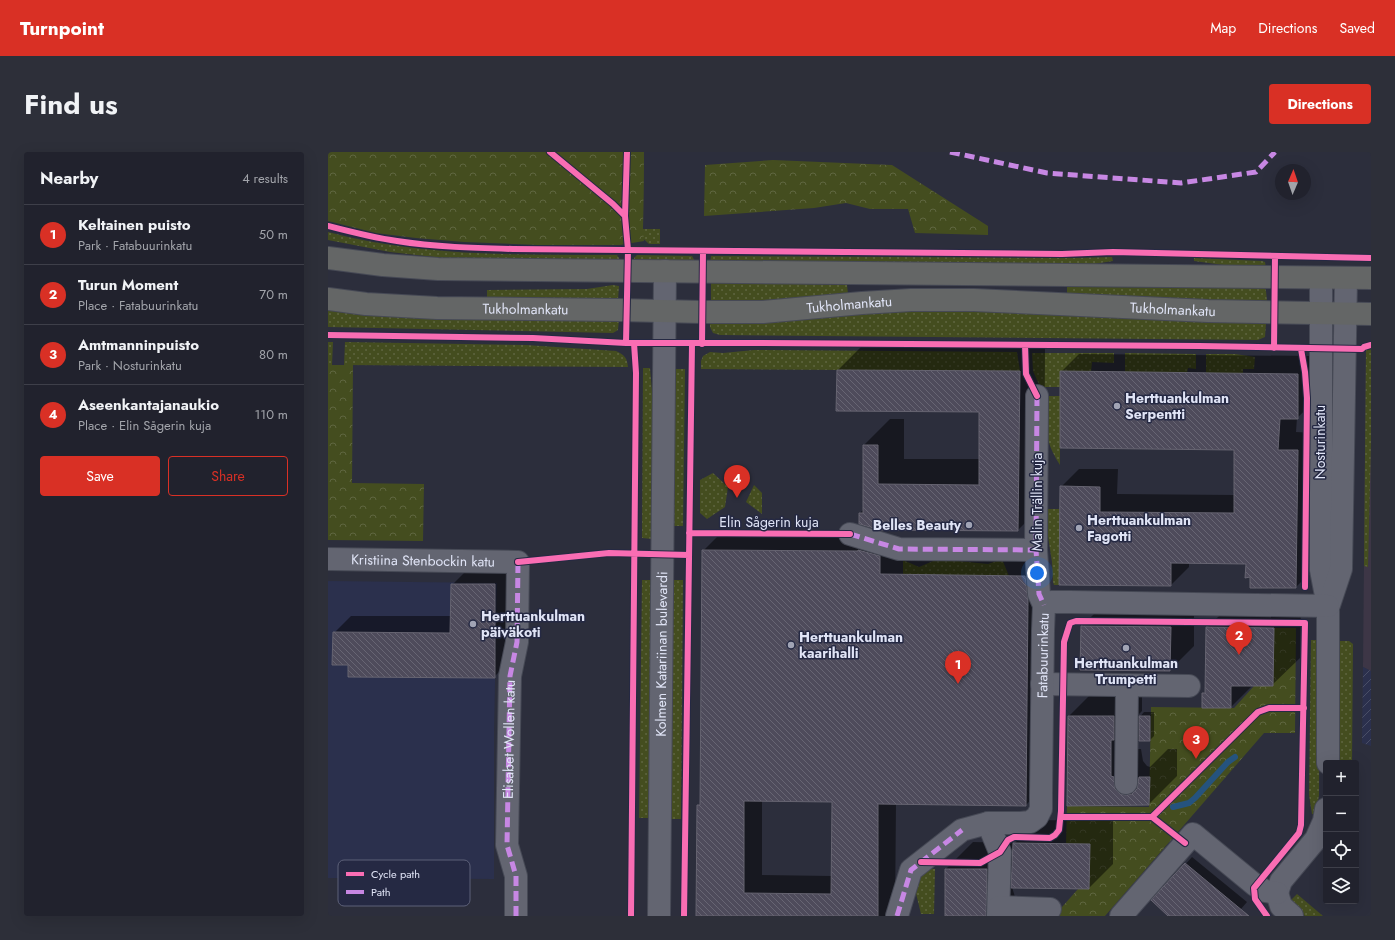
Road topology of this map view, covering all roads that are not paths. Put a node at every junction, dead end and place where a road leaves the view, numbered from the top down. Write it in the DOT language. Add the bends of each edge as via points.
graph roads {
  1 [pos="328,258"];
  2 [pos="665,271"];
  3 [pos="1321,278"];
  4 [pos="1346,278"];
  5 [pos="1371,278"];
  6 [pos="328,299"];
  7 [pos="665,311"];
  8 [pos="1320,313"];
  9 [pos="1346,314"];
  10 [pos="1371,314"];
  11 [pos="1037,396"];
  12 [pos="850,534"];
  13 [pos="1036,550"];
  14 [pos="328,559"];
  15 [pos="518,562"];
  16 [pos="1044,606"];
  17 [pos="1328,606"];
  18 [pos="1042,684"];
  19 [pos="1127,685"];
  20 [pos="1189,686"];
  21 [pos="1328,760"];
  22 [pos="1126,783"];
  23 [pos="1323,823"];
  24 [pos="988,824"];
  25 [pos="1276,893"];
  26 [pos="1050,909"];
  27 [pos="999,911"];
  28 [pos="516,916"];
  29 [pos="659,916"];
  30 [pos="897,916"];
  31 [pos="1121,916"];
  32 [pos="1292,916"];
  1 -- 2 [label="main road, Tukholmankatu" via="438,269"];
  2 -- 3 [label="main road, Tukholmankatu"];
  2 -- 7 [label="street, Kolmen Katariinan bulevardi"];
  3 -- 4 [label="main road, Tukholmankatu"];
  3 -- 8 [label="street, Nosturinkatu"];
  4 -- 5 [label="main road, Tukholmankatu"];
  4 -- 9 [label="street, Nosturinkatu"];
  6 -- 7 [label="main road, Tukholmankatu" via="437,308"];
  7 -- 8 [label="main road, Tukholmankatu" via="764,312 911,300 974,300 1179,310"];
  7 -- 29 [label="street, Kolmen Katariinan bulevardi"];
  8 -- 9 [label="main road, Tukholmankatu"];
  8 -- 17 [label="street, Nosturinkatu" via="1321,570"];
  9 -- 10 [label="main road, Tukholmankatu"];
  9 -- 17 [label="street, Nosturinkatu" via="1341,569"];
  11 -- 13 [label="street, Malin Trällin kuja"];
  12 -- 13 [label="street" via="899,549"];
  13 -- 16 [label="street, Malin Trällin kuja" via="1039,594"];
  14 -- 15 [label="street, Kristiina Stenbockin katu"];
  15 -- 28 [label="street, Elisabet Wollen katu" via="517,642 510,676 507,845 516,876"];
  16 -- 17 [label="street, Fatabuurinkatu" via="1051,602 1070,602"];
  16 -- 18 [label="street, Fatabuurinkatu"];
  17 -- 21 [label="street, Nosturinkatu"];
  18 -- 19 [label="street"];
  18 -- 24 [label="street, Fatabuurinkatu" via="1040,809 1037,817 1030,822"];
  19 -- 20 [label="street"];
  19 -- 22 [label="street"];
  23 -- 25 [label="street" via="1316,839 1281,881"];
  24 -- 27 [label="street" via="1000,852"];
  24 -- 30 [label="street, Fatabuurinkatu" via="962,830 911,870"];
  25 -- 31 [label="street" via="1264,891 1255,885 1193,834"];
  25 -- 32 [label="street" via="1281,906"];
  26 -- 27 [label="street"];
}
